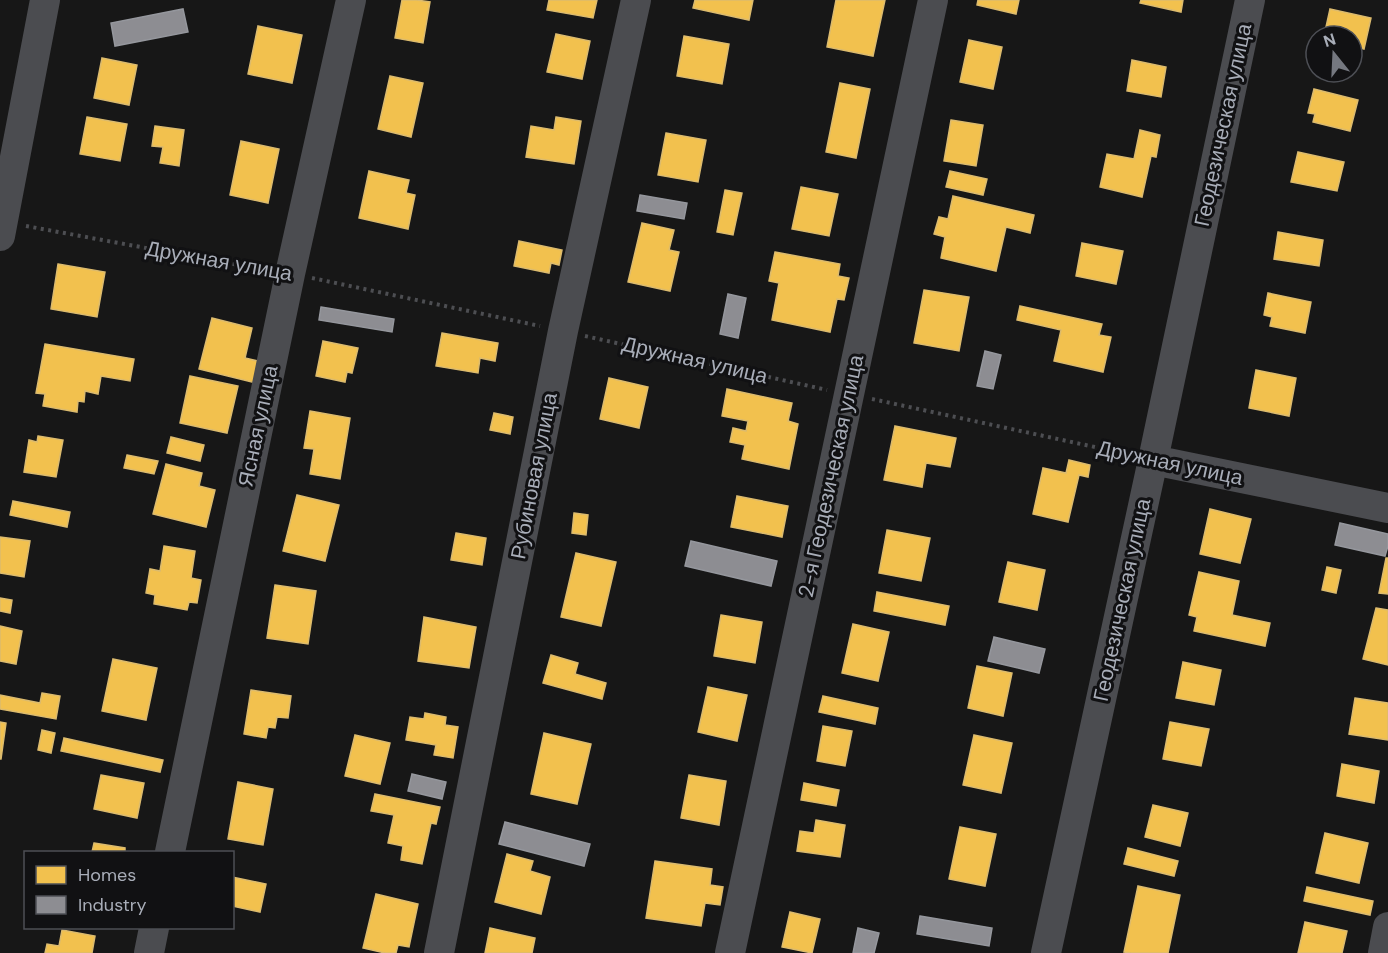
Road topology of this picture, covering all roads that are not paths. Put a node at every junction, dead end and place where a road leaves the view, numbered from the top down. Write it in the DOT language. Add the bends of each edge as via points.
graph roads {
  1 [pos="45,0"];
  2 [pos="351,0"];
  3 [pos="636,0"];
  4 [pos="933,0"];
  5 [pos="1250,0"];
  6 [pos="1,226"];
  7 [pos="1153,460"];
  8 [pos="1388,508"];
  9 [pos="170,851"];
  10 [pos="1388,927"];
  11 [pos="154,929"];
  12 [pos="149,953"];
  13 [pos="439,953"];
  14 [pos="730,953"];
  15 [pos="1046,953"];
  16 [pos="1383,953"];
  1 -- 6 [label="street"];
  2 -- 9 [label="street, Ясная улица"];
  3 -- 13 [label="street, Рубиновая улица" via="563,331"];
  4 -- 14 [label="street, 2-я Геодезическая улица"];
  5 -- 7 [label="street, Геодезическая улица"];
  7 -- 8 [label="street, Дружная улица"];
  7 -- 15 [label="street, Геодезическая улица"];
  10 -- 16 [label="street"];
  11 -- 12 [label="street"];
}
